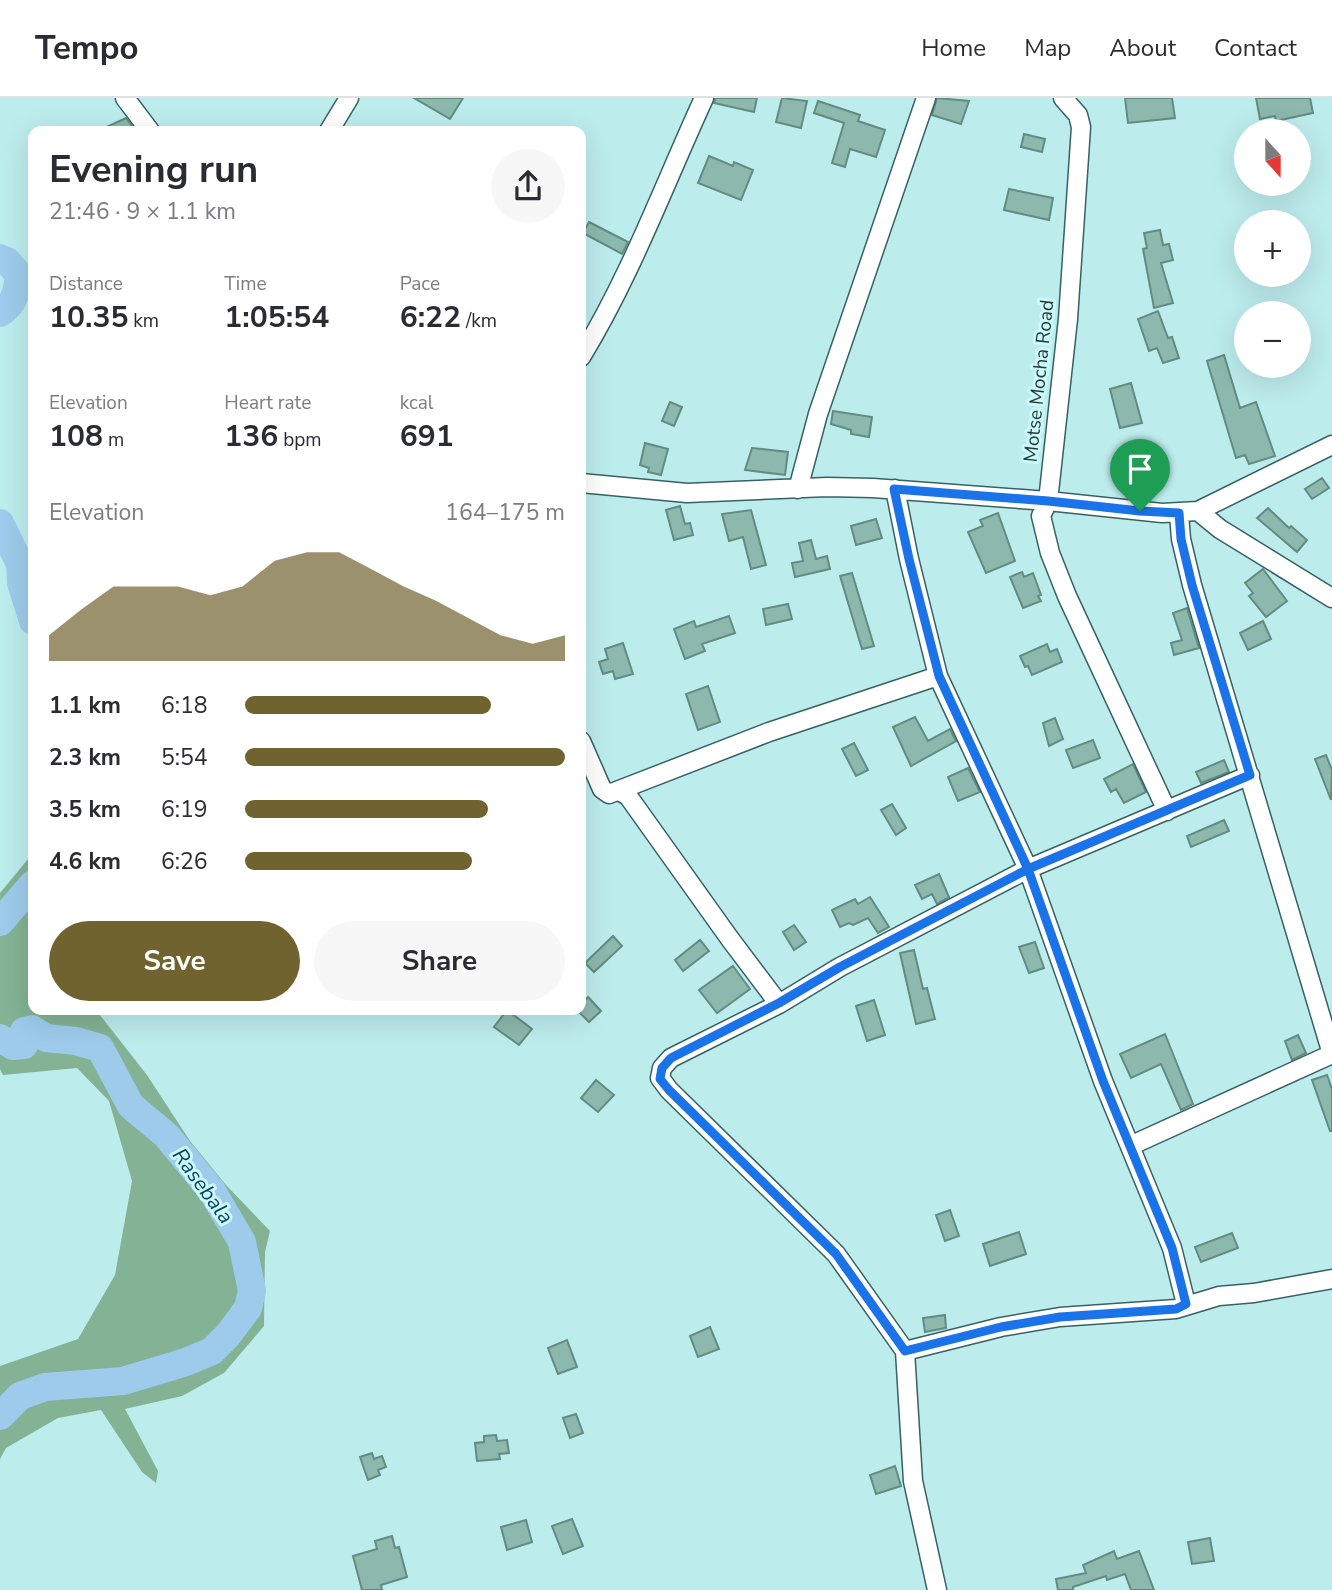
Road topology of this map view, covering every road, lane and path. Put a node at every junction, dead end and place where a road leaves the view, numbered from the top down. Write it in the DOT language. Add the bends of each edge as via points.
graph roads {
  1 [pos="125,98"];
  2 [pos="349,98"];
  3 [pos="704,98"];
  4 [pos="926,98"];
  5 [pos="1063,98"];
  6 [pos="146,126"];
  7 [pos="332,126"];
  8 [pos="586,349"];
  9 [pos="1332,445"];
  10 [pos="586,484"];
  11 [pos="798,489"];
  12 [pos="894,489"];
  13 [pos="1048,501"];
  14 [pos="1198,511"];
  15 [pos="1179,513"];
  16 [pos="1332,598"];
  17 [pos="939,676"];
  18 [pos="586,752"];
  19 [pos="1250,775"];
  20 [pos="619,791"];
  21 [pos="1167,811"];
  22 [pos="1028,869"];
  23 [pos="779,1003"];
  24 [pos="1332,1054"];
  25 [pos="1132,1145"];
  26 [pos="1332,1279"];
  27 [pos="1186,1304"];
  28 [pos="905,1351"];
  29 [pos="937,1590"];
  1 -- 6 [label="street"];
  2 -- 7 [label="street"];
  3 -- 8 [label="street" via="640,246"];
  4 -- 11 [label="street" via="818,414"];
  5 -- 13 [label="street, Motse Mocha Road" via="1078,115 1081,127 1068,319"];
  9 -- 14 [label="street"];
  10 -- 11 [label="street" via="687,493"];
  11 -- 12 [label="street"];
  12 -- 13 [label="street"];
  12 -- 17 [label="street"];
  13 -- 15 [label="street"];
  13 -- 21 [label="street, Motse Mocha Road" via="1041,516 1050,553"];
  14 -- 15 [label="street"];
  14 -- 16 [label="street"];
  15 -- 19 [label="street" via="1192,585"];
  17 -- 20 [label="street" via="769,732"];
  17 -- 22 [label="street"];
  18 -- 20 [label="street" via="602,789 610,794"];
  19 -- 21 [label="street"];
  19 -- 24 [label="street"];
  20 -- 23 [label="street" via="628,796"];
  21 -- 22 [label="street"];
  22 -- 23 [label="street"];
  22 -- 25 [label="street" via="1103,1081"];
  23 -- 28 [label="street" via="671,1058 660,1079 836,1254"];
  24 -- 25 [label="street"];
  25 -- 27 [label="street" via="1172,1248"];
  26 -- 27 [label="street"];
  27 -- 28 [label="street" via="1176,1309 1048,1319"];
  28 -- 29 [label="street" via="913,1481"];
}
